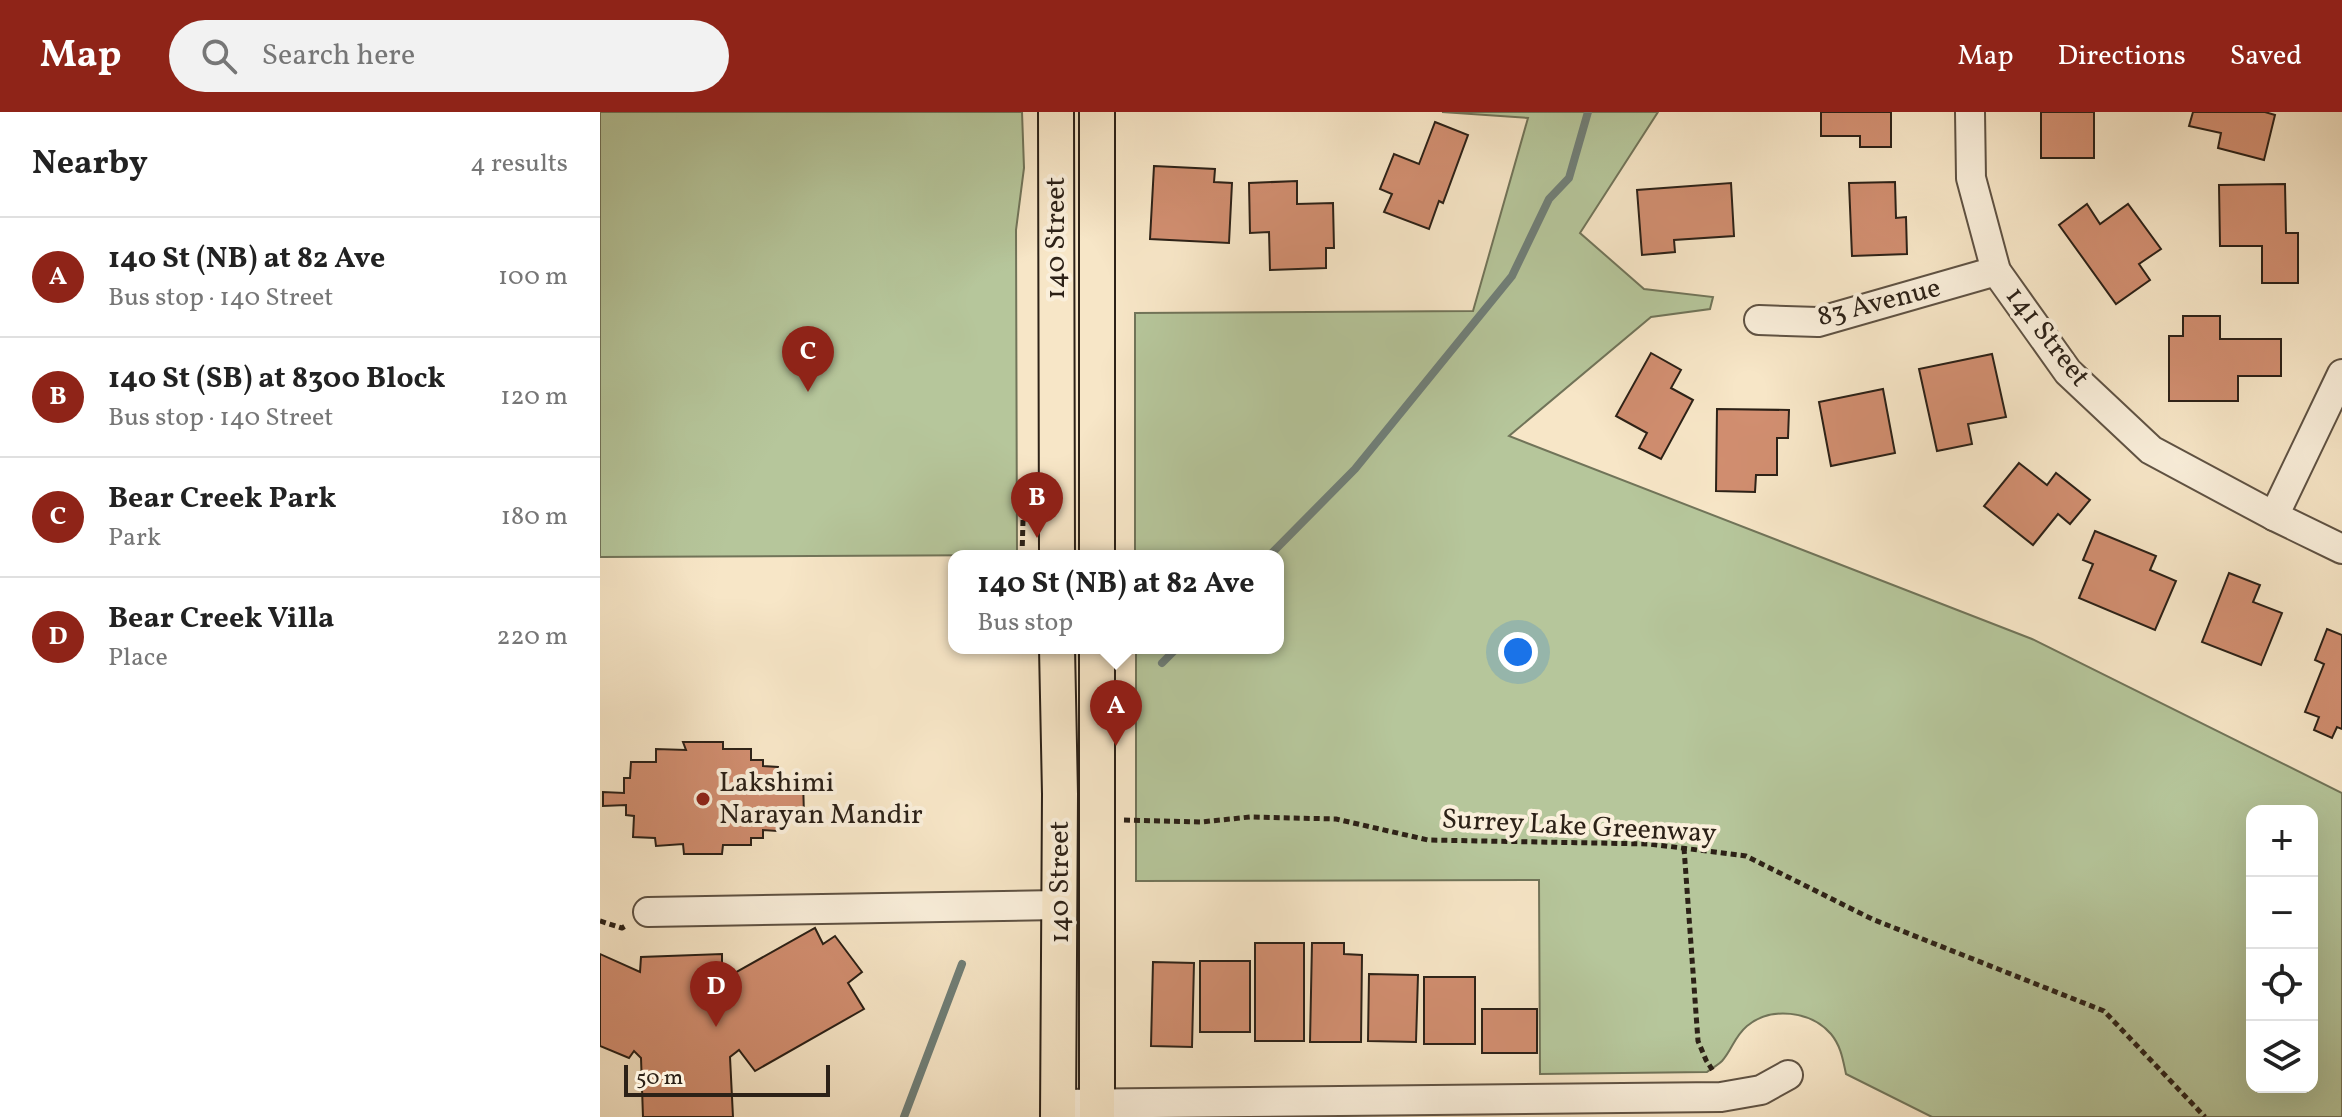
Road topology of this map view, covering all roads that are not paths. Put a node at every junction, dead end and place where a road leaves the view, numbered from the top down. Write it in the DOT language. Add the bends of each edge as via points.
graph roads {
  1 [pos="1056,112"];
  2 [pos="1097,112"];
  3 [pos="1970,112"];
  4 [pos="1996,271"];
  5 [pos="1759,320"];
  6 [pos="2342,374"];
  7 [pos="2274,516"];
  8 [pos="2342,549"];
  9 [pos="1057,550"];
  10 [pos="1097,550"];
  11 [pos="1057,654"];
  12 [pos="1097,654"];
  13 [pos="1058,905"];
  14 [pos="648,912"];
  15 [pos="1788,1075"];
  16 [pos="1097,1110"];
  17 [pos="1058,1111"];
  1 -- 9 [label="main road, 140 Street"];
  2 -- 10 [label="main road, 140 Street"];
  3 -- 4 [label="street, 141 Street" via="1971,178"];
  4 -- 5 [label="street, 83 Avenue" via="1818,322"];
  4 -- 7 [label="street, 141 Street" via="2068,372 2151,450"];
  6 -- 7 [label="street"];
  7 -- 8 [label="street, 141 Street"];
  11 -- 13 [label="main road, 140 Street"];
  12 -- 16 [label="main road, 140 Street"];
  13 -- 14 [label="street"];
  13 -- 17 [label="main road, 140 Street"];
  15 -- 16 [label="street" via="1761,1090 1721,1097"];
  16 -- 17 [label="street"];
}
